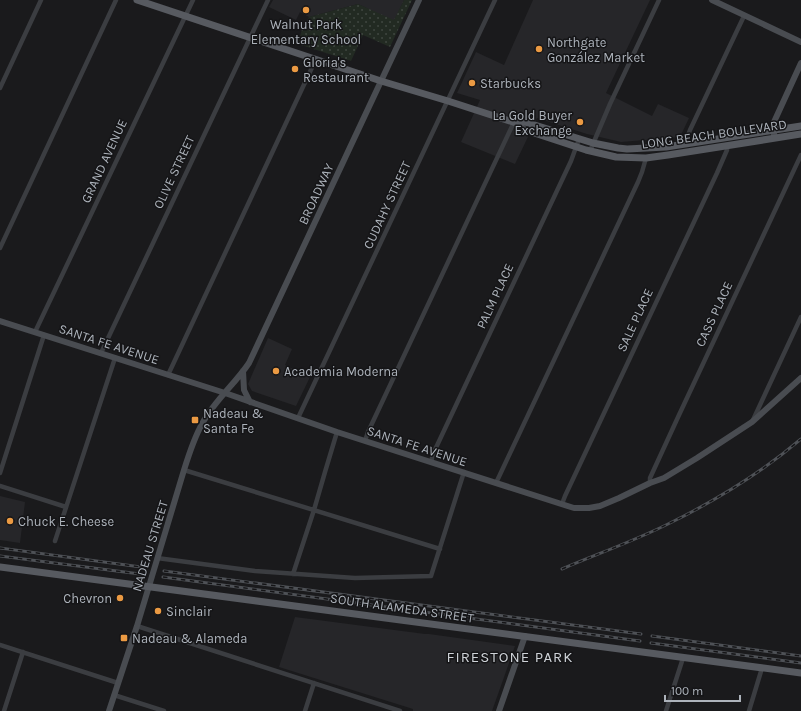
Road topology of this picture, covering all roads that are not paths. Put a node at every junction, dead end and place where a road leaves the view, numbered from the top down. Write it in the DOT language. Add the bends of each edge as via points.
graph roads {
  1 [pos="41,0"];
  2 [pos="116,0"];
  3 [pos="137,0"];
  4 [pos="193,0"];
  5 [pos="268,0"];
  6 [pos="419,0"];
  7 [pos="495,0"];
  8 [pos="659,0"];
  9 [pos="712,0"];
  10 [pos="185,16"];
  11 [pos="744,16"];
  12 [pos="250,37"];
  13 [pos="801,42"];
  14 [pos="316,59"];
  15 [pos="801,63"];
  16 [pos="381,81"];
  17 [pos="0,88"];
  18 [pos="448,101"];
  19 [pos="515,123"];
  20 [pos="801,126"];
  21 [pos="774,134"];
  22 [pos="801,134"];
  23 [pos="578,143"];
  24 [pos="593,143"];
  25 [pos="687,144"];
  26 [pos="727,146"];
  27 [pos="590,151"];
  28 [pos="801,155"];
  29 [pos="646,158"];
  30 [pos="0,248"];
  31 [pos="801,317"];
  32 [pos="0,321"];
  33 [pos="35,332"];
  34 [pos="44,335"];
  35 [pos="101,353"];
  36 [pos="115,358"];
  37 [pos="243,371"];
  38 [pos="168,375"];
  39 [pos="801,378"];
  40 [pos="225,393"];
  41 [pos="250,402"];
  42 [pos="298,418"];
  43 [pos="752,422"];
  44 [pos="337,432"];
  45 [pos="365,441"];
  46 [pos="430,462"];
  47 [pos="184,470"];
  48 [pos="464,472"];
  49 [pos="0,473"];
  50 [pos="496,483"];
  51 [pos="650,483"];
  52 [pos="0,486"];
  53 [pos="562,504"];
  54 [pos="66,507"];
  55 [pos="314,510"];
  56 [pos="55,541"];
  57 [pos="440,550"];
  58 [pos="157,558"];
  59 [pos="0,567"];
  60 [pos="293,574"];
  61 [pos="149,586"];
  62 [pos="137,626"];
  63 [pos="525,636"];
  64 [pos="0,645"];
  65 [pos="23,652"];
  66 [pos="683,658"];
  67 [pos="762,668"];
  68 [pos="801,673"];
  69 [pos="118,683"];
  70 [pos="314,683"];
  71 [pos="114,695"];
  72 [pos="4,711"];
  73 [pos="109,711"];
  74 [pos="164,711"];
  75 [pos="305,711"];
  76 [pos="400,711"];
  77 [pos="499,711"];
  78 [pos="666,711"];
  79 [pos="749,711"];
  1 -- 17 [label="street"];
  2 -- 30 [label="street"];
  3 -- 10 [label="main road, LONG BEACH BOULEVARD"];
  4 -- 10 [label="street, GRAND AVENUE"];
  5 -- 12 [label="street, OLIVE STREET"];
  6 -- 16 [label="main road, BROADWAY"];
  7 -- 18 [label="street, CUDAHY STREET"];
  8 -- 24 [label="street"];
  9 -- 11 [label="main road"];
  10 -- 12 [label="main road, LONG BEACH BOULEVARD"];
  10 -- 33 [label="street, GRAND AVENUE"];
  11 -- 13 [label="main road"];
  11 -- 25 [label="street" via="690,130"];
  12 -- 14 [label="main road, LONG BEACH BOULEVARD"];
  12 -- 35 [label="street, OLIVE STREET"];
  14 -- 16 [label="main road, LONG BEACH BOULEVARD"];
  14 -- 38 [label="street"];
  15 -- 21 [label="main road" via="774,122"];
  16 -- 18 [label="main road, LONG BEACH BOULEVARD"];
  16 -- 37 [label="main road, BROADWAY"];
  18 -- 19 [label="main road, LONG BEACH BOULEVARD"];
  18 -- 42 [label="street, CUDAHY STREET"];
  19 -- 23 [label="main road, LONG BEACH BOULEVARD" via="522,129"];
  19 -- 45 [label="street"];
  20 -- 21 [label="main road, LONG BEACH BOULEVARD"];
  21 -- 22 [label="main road, LONG BEACH BOULEVARD"];
  21 -- 25 [label="main road, LONG BEACH BOULEVARD"];
  21 -- 26 [label="main road, LONG BEACH BOULEVARD"];
  23 -- 24 [label="main road, LONG BEACH BOULEVARD"];
  23 -- 27 [label="main road, LONG BEACH BOULEVARD"];
  23 -- 46 [label="street, PALM PLACE"];
  24 -- 25 [label="main road, LONG BEACH BOULEVARD" via="627,149"];
  24 -- 27 [label="street"];
  26 -- 29 [label="main road, LONG BEACH BOULEVARD"];
  26 -- 53 [label="street, SALE PLACE" via="717,174"];
  27 -- 29 [label="main road, LONG BEACH BOULEVARD"];
  28 -- 51 [label="street, CASS PLACE" via="675,422"];
  29 -- 50 [label="street" via="638,182"];
  31 -- 43 [label="street"];
  32 -- 33 [label="main road, SANTA FE AVENUE"];
  33 -- 34 [label="main road, SANTA FE AVENUE"];
  34 -- 35 [label="main road, SANTA FE AVENUE"];
  34 -- 49 [label="street"];
  35 -- 36 [label="main road, SANTA FE AVENUE"];
  36 -- 38 [label="main road, SANTA FE AVENUE"];
  36 -- 54 [label="street"];
  37 -- 40 [label="main road, BROADWAY"];
  37 -- 41 [label="main road" via="244,390"];
  38 -- 40 [label="main road, SANTA FE AVENUE"];
  39 -- 43 [label="main road, SANTA FE AVENUE"];
  40 -- 41 [label="main road, SANTA FE AVENUE"];
  40 -- 47 [label="main road, NADEAU STREET" via="202,424"];
  41 -- 42 [label="main road, SANTA FE AVENUE"];
  42 -- 44 [label="main road, SANTA FE AVENUE"];
  43 -- 51 [label="main road, SANTA FE AVENUE" via="664,478"];
  44 -- 45 [label="main road, SANTA FE AVENUE"];
  44 -- 55 [label="street"];
  45 -- 46 [label="main road, SANTA FE AVENUE"];
  46 -- 48 [label="main road, SANTA FE AVENUE"];
  47 -- 55 [label="street"];
  47 -- 58 [label="main road, NADEAU STREET"];
  48 -- 50 [label="main road, SANTA FE AVENUE"];
  48 -- 57 [label="street"];
  50 -- 53 [label="main road, SANTA FE AVENUE"];
  51 -- 53 [label="main road, SANTA FE AVENUE" via="600,506 574,508"];
  52 -- 54 [label="street"];
  54 -- 56 [label="street"];
  55 -- 57 [label="street"];
  55 -- 60 [label="street"];
  57 -- 60 [label="street, SOUTH ALAMEDA STREET" via="431,576 355,578"];
  58 -- 60 [label="street, SOUTH ALAMEDA STREET"];
  58 -- 61 [label="main road, NADEAU STREET"];
  59 -- 61 [label="main road, SOUTH ALAMEDA STREET"];
  61 -- 62 [label="main road, NADEAU STREET"];
  61 -- 63 [label="main road, SOUTH ALAMEDA STREET"];
  62 -- 69 [label="main road, NADEAU STREET"];
  62 -- 70 [label="street"];
  63 -- 66 [label="main road, SOUTH ALAMEDA STREET"];
  63 -- 77 [label="main road"];
  64 -- 65 [label="street"];
  65 -- 69 [label="street"];
  65 -- 72 [label="street"];
  66 -- 67 [label="main road, SOUTH ALAMEDA STREET"];
  66 -- 78 [label="street"];
  67 -- 68 [label="main road, SOUTH ALAMEDA STREET"];
  67 -- 79 [label="street"];
  69 -- 71 [label="main road, NADEAU STREET"];
  70 -- 75 [label="street"];
  70 -- 76 [label="street"];
  71 -- 73 [label="main road, NADEAU STREET"];
  71 -- 74 [label="street"];
}
